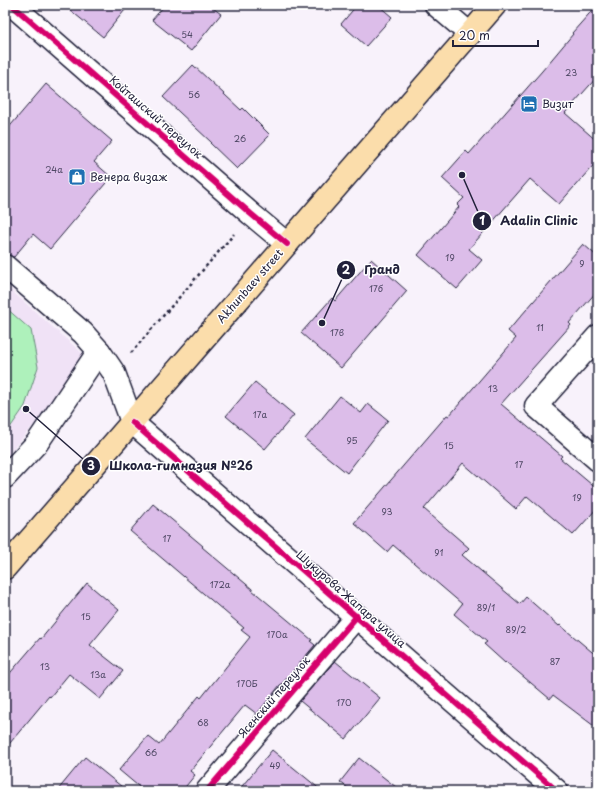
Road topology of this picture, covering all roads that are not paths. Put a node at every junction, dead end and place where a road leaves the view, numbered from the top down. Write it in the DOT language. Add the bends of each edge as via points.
graph roads {
  1 [pos="12,5"];
  2 [pos="436,5"];
  3 [pos="495,5"];
  4 [pos="470,34"];
  5 [pos="287,244"];
  6 [pos="5,266"];
  7 [pos="598,336"];
  8 [pos="99,351"];
  9 [pos="132,422"];
  10 [pos="598,460"];
  11 [pos="5,477"];
  12 [pos="5,568"];
  13 [pos="357,616"];
  14 [pos="207,791"];
  15 [pos="557,791"];
  1 -- 5 [label="street, Койташский переулок"];
  2 -- 4 [label="street"];
  3 -- 4 [label="main road, Akhunbaev street"];
  4 -- 5 [label="main road, Akhunbaev street"];
  5 -- 9 [label="main road, Akhunbaev street"];
  6 -- 8 [label="street" via="83,333"];
  7 -- 10 [label="street" via="536,406"];
  8 -- 9 [label="street" via="114,373"];
  8 -- 11 [label="street" via="37,443"];
  9 -- 12 [label="main road, Akhunbaev street"];
  9 -- 13 [label="street, Шукурова Жапара улица"];
  13 -- 14 [label="street, Ясенский переулок"];
  13 -- 15 [label="street, Шукурова Жапара улица"];
}
